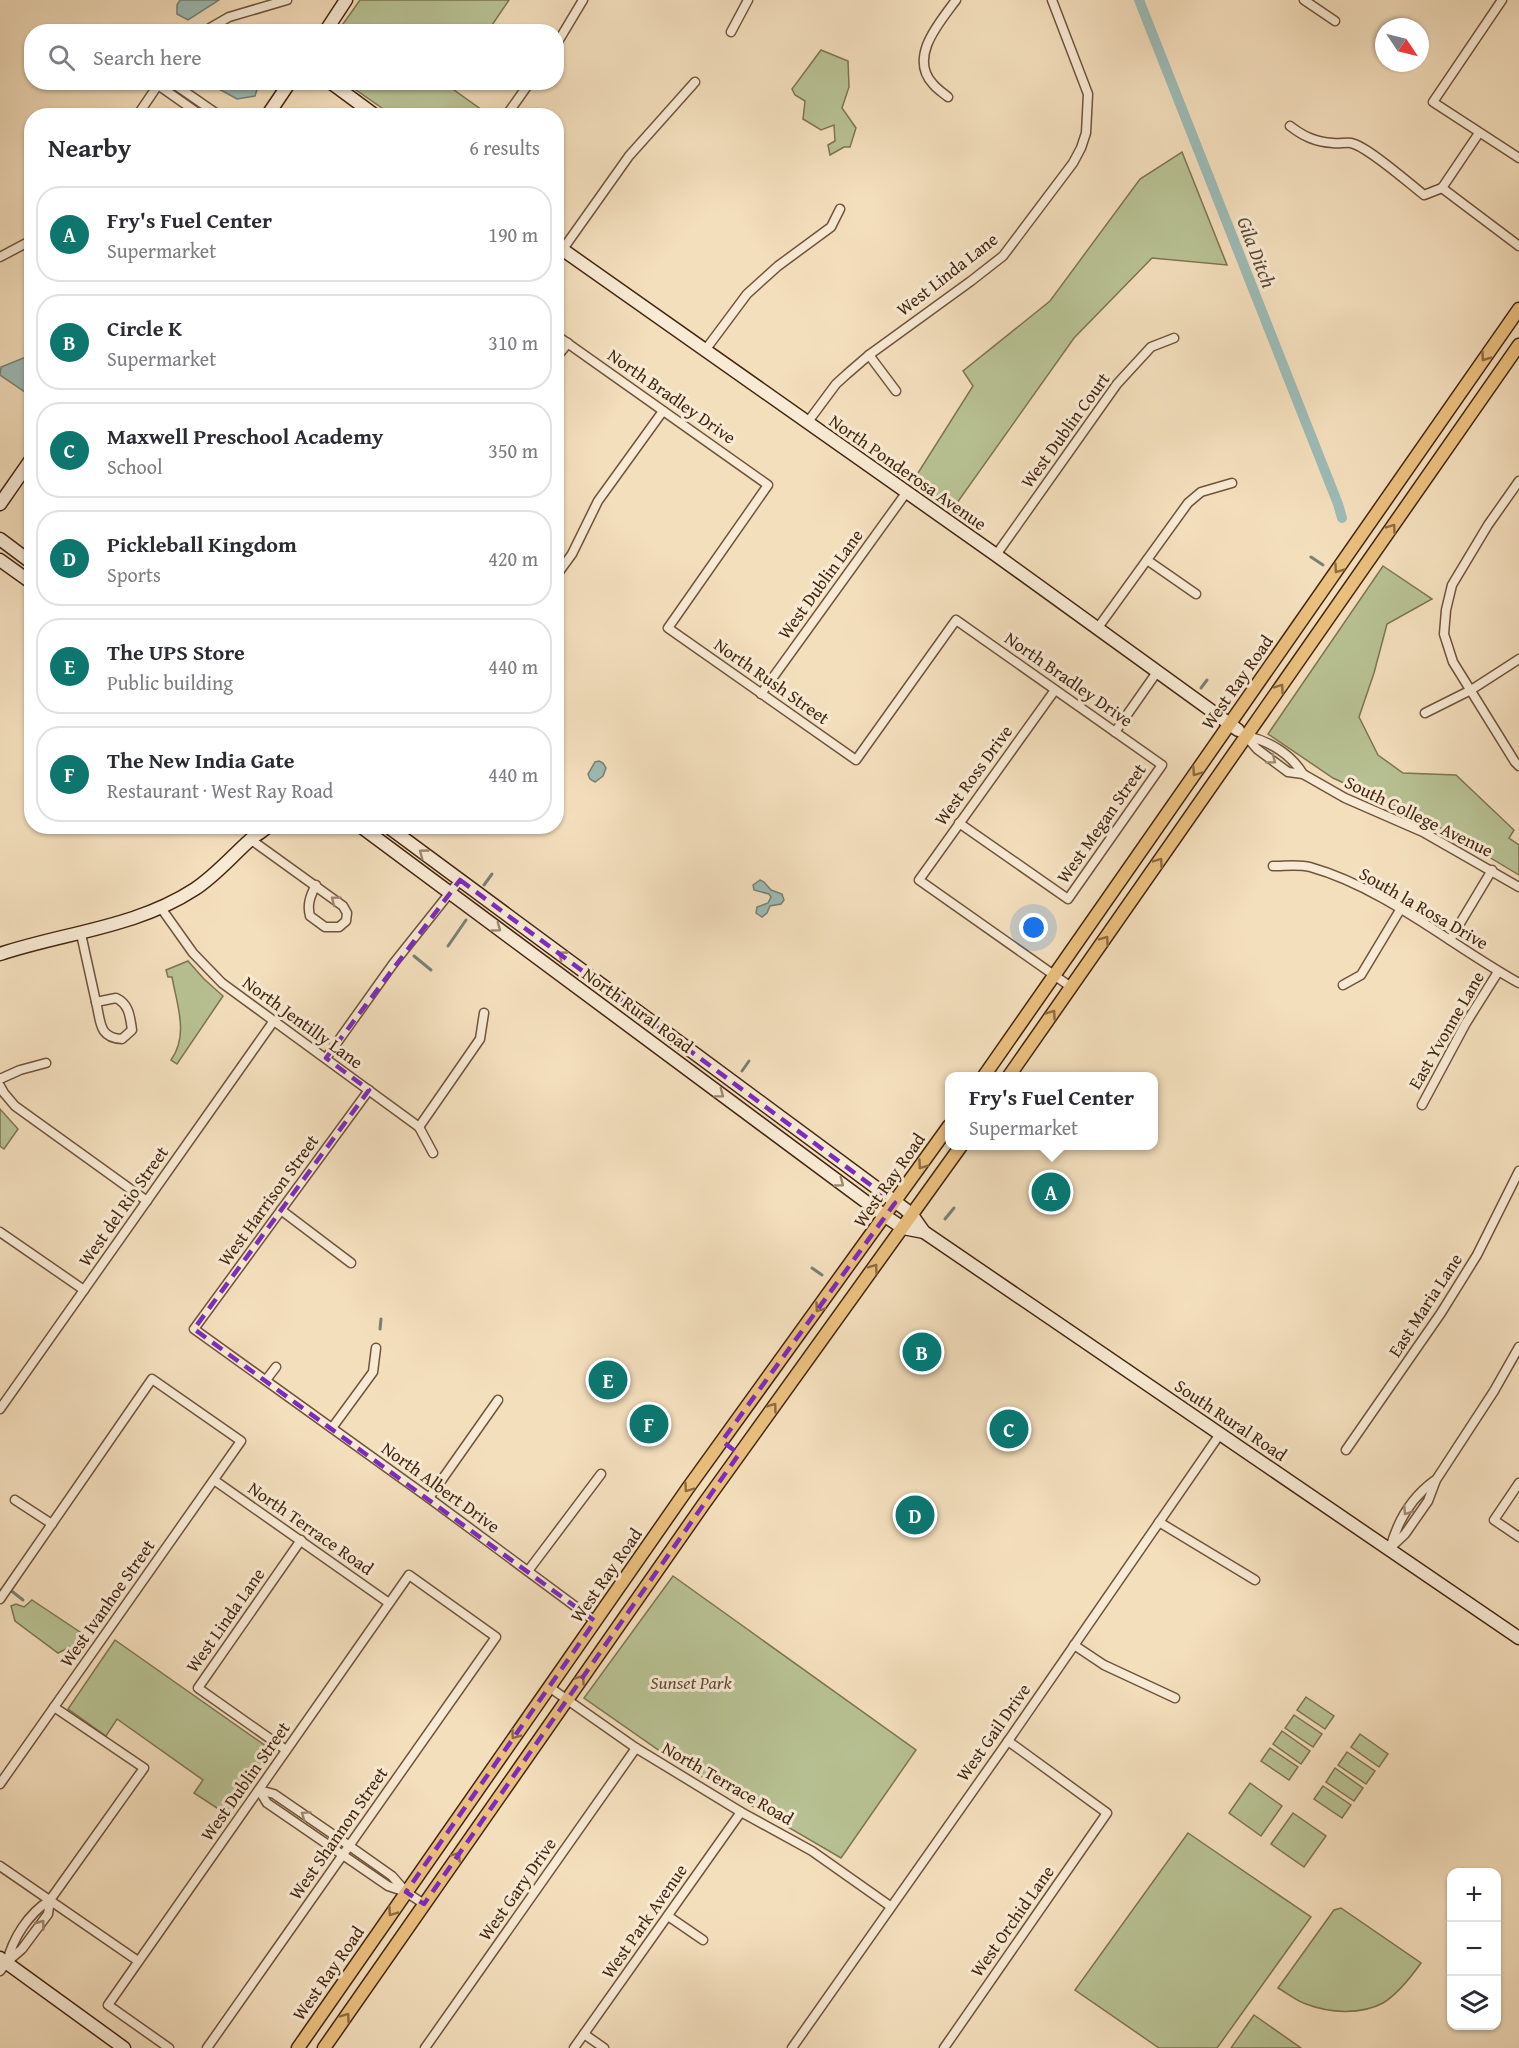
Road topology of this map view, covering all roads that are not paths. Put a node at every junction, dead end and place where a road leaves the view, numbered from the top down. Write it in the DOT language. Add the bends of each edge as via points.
graph roads {
  1 [pos="287,0"];
  2 [pos="346,0"];
  3 [pos="583,0"];
  4 [pos="748,0"];
  5 [pos="956,0"];
  6 [pos="1052,0"];
  7 [pos="1304,0"];
  8 [pos="1502,0"];
  9 [pos="1335,21"];
  10 [pos="217,24"];
  11 [pos="330,24"];
  12 [pos="564,32"];
  13 [pos="731,32"];
  14 [pos="695,82"];
  15 [pos="155,90"];
  16 [pos="167,90"];
  17 [pos="183,90"];
  18 [pos="285,90"];
  19 [pos="341,90"];
  20 [pos="524,90"];
  21 [pos="948,97"];
  22 [pos="142,108"];
  23 [pos="191,108"];
  24 [pos="208,108"];
  25 [pos="272,108"];
  26 [pos="365,108"];
  27 [pos="512,108"];
  28 [pos="1290,126"];
  29 [pos="1479,133"];
  30 [pos="1519,158"];
  31 [pos="1442,188"];
  32 [pos="840,209"];
  33 [pos="564,242"];
  34 [pos="24,244"];
  35 [pos="1519,246"];
  36 [pos="564,250"];
  37 [pos="0,257"];
  38 [pos="1519,309"];
  39 [pos="1174,338"];
  40 [pos="564,340"];
  41 [pos="568,343"];
  42 [pos="1519,345"];
  43 [pos="564,348"];
  44 [pos="706,349"];
  45 [pos="869,356"];
  46 [pos="896,391"];
  47 [pos="663,411"];
  48 [pos="807,423"];
  49 [pos="24,470"];
  50 [pos="1519,481"];
  51 [pos="1232,483"];
  52 [pos="906,493"];
  53 [pos="0,504"];
  54 [pos="0,539"];
  55 [pos="996,555"];
  56 [pos="24,557"];
  57 [pos="0,560"];
  58 [pos="1147,560"];
  59 [pos="564,565"];
  60 [pos="24,577"];
  61 [pos="1196,594"];
  62 [pos="668,628"];
  63 [pos="1097,629"];
  64 [pos="1519,659"];
  65 [pos="1157,672"];
  66 [pos="1055,690"];
  67 [pos="1471,690"];
  68 [pos="761,694"];
  69 [pos="1425,713"];
  70 [pos="1238,730"];
  71 [pos="1115,732"];
  72 [pos="856,760"];
  73 [pos="1162,765"];
  74 [pos="1519,766"];
  75 [pos="959,823"];
  76 [pos="252,834"];
  77 [pos="257,834"];
  78 [pos="371,834"];
  79 [pos="398,834"];
  80 [pos="250,839"];
  81 [pos="1273,866"];
  82 [pos="1492,870"];
  83 [pos="460,880"];
  84 [pos="316,885"];
  85 [pos="1519,887"];
  86 [pos="449,893"];
  87 [pos="161,908"];
  88 [pos="1400,910"];
  89 [pos="81,934"];
  90 [pos="1450,939"];
  91 [pos="0,954"];
  92 [pos="1498,972"];
  93 [pos="1053,976"];
  94 [pos="1519,983"];
  95 [pos="1343,985"];
  96 [pos="1071,987"];
  97 [pos="96,1002"];
  98 [pos="484,1013"];
  99 [pos="273,1022"];
  100 [pos="326,1058"];
  101 [pos="46,1063"];
  102 [pos="987,1072"];
  103 [pos="1012,1072"];
  104 [pos="0,1079"];
  105 [pos="0,1086"];
  106 [pos="369,1090"];
  107 [pos="1422,1105"];
  108 [pos="419,1127"];
  109 [pos="945,1133"];
  110 [pos="957,1150"];
  111 [pos="433,1153"];
  112 [pos="1519,1171"];
  113 [pos="147,1201"];
  114 [pos="904,1209"];
  115 [pos="281,1210"];
  116 [pos="894,1222"];
  117 [pos="0,1232"];
  118 [pos="924,1232"];
  119 [pos="351,1263"];
  120 [pos="84,1290"];
  121 [pos="194,1329"];
  122 [pos="1519,1347"];
  123 [pos="376,1348"];
  124 [pos="276,1367"];
  125 [pos="266,1380"];
  126 [pos="498,1400"];
  127 [pos="0,1409"];
  128 [pos="332,1428"];
  129 [pos="1220,1434"];
  130 [pos="722,1441"];
  131 [pos="1346,1450"];
  132 [pos="739,1454"];
  133 [pos="600,1474"];
  134 [pos="214,1480"];
  135 [pos="1519,1483"];
  136 [pos="429,1498"];
  137 [pos="15,1500"];
  138 [pos="1159,1522"];
  139 [pos="51,1524"];
  140 [pos="1519,1537"];
  141 [pos="301,1540"];
  142 [pos="1389,1549"];
  143 [pos="528,1571"];
  144 [pos="1255,1580"];
  145 [pos="0,1599"];
  146 [pos="389,1603"];
  147 [pos="595,1621"];
  148 [pos="496,1637"];
  149 [pos="1519,1638"];
  150 [pos="1074,1645"];
  151 [pos="549,1687"];
  152 [pos="1175,1698"];
  153 [pos="567,1700"];
  154 [pos="54,1707"];
  155 [pos="1008,1741"];
  156 [pos="636,1748"];
  157 [pos="286,1750"];
  158 [pos="0,1784"];
  159 [pos="259,1790"];
  160 [pos="741,1812"];
  161 [pos="349,1846"];
  162 [pos="343,1855"];
  163 [pos="0,1866"];
  164 [pos="406,1892"];
  165 [pos="50,1900"];
  166 [pos="424,1904"];
  167 [pos="890,1906"];
  168 [pos="668,1916"];
  169 [pos="703,1940"];
  170 [pos="138,1962"];
  171 [pos="2,1964"];
  172 [pos="584,2034"];
  173 [pos="124,2048"];
  174 [pos="169,2048"];
  175 [pos="207,2048"];
  176 [pos="298,2048"];
  177 [pos="324,2048"];
  178 [pos="425,2048"];
  179 [pos="574,2048"];
  180 [pos="604,2048"];
  181 [pos="792,2048"];
  182 [pos="944,2048"];
  1 -- 10 [label="street"];
  2 -- 11 [label="main road"];
  3 -- 12 [label="street"];
  4 -- 13 [label="street"];
  5 -- 21 [label="street" via="932,33 924,52 924,67 931,83"];
  6 -- 45 [label="street, West Linda Lane" via="1088,94 1086,133 1081,148 1003,256"];
  7 -- 9 [label="street"];
  8 -- 29 [label="street" via="1433,102"];
  14 -- 33 [label="street" via="629,156"];
  15 -- 22 [label="street"];
  16 -- 23 [label="street"];
  17 -- 24 [label="street"];
  18 -- 25 [label="main road"];
  19 -- 26 [label="main road"];
  20 -- 27 [label="street"];
  28 -- 31 [label="street" via="1316,141 1353,143 1424,195"];
  29 -- 30 [label="street"];
  29 -- 31 [label="street"];
  31 -- 35 [label="street"];
  32 -- 44 [label="street" via="831,226 747,294"];
  34 -- 37 [label="street"];
  36 -- 44 [label="main road, North Ponderosa Avenue"];
  38 -- 70 [label="main road, West Ray Road, one-way"];
  39 -- 55 [label="street, West Dublin Court" via="1151,347 1117,384"];
  40 -- 41 [label="street, North Bradley Drive"];
  41 -- 43 [label="street"];
  41 -- 47 [label="street, North Bradley Drive"];
  70 -- 42 [label="main road, West Ray Road, one-way"];
  44 -- 48 [label="main road, North Ponderosa Avenue"];
  45 -- 46 [label="street"];
  45 -- 48 [label="street, West Linda Lane" via="836,384"];
  47 -- 59 [label="street" via="598,501"];
  47 -- 62 [label="street, North Bradley Drive" via="768,485"];
  48 -- 52 [label="main road, North Ponderosa Avenue"];
  49 -- 53 [label="main road"];
  50 -- 67 [label="street" via="1452,585 1446,610 1444,634 1453,662"];
  51 -- 58 [label="street" via="1201,492 1188,503"];
  52 -- 55 [label="main road, North Ponderosa Avenue"];
  52 -- 68 [label="street, West Dublin Lane"];
  54 -- 56 [label="main road"];
  55 -- 63 [label="main road, North Ponderosa Avenue"];
  57 -- 60 [label="main road"];
  58 -- 61 [label="street"];
  58 -- 63 [label="street"];
  62 -- 68 [label="street, North Rush Street"];
  63 -- 65 [label="main road, North Ponderosa Avenue"];
  64 -- 67 [label="street"];
  65 -- 70 [label="main road, North Ponderosa Avenue"];
  65 -- 71 [label="street"];
  66 -- 71 [label="street, North Bradley Drive"];
  66 -- 72 [label="street, North Bradley Drive" via="956,620"];
  66 -- 75 [label="street, West Ross Drive"];
  67 -- 69 [label="street"];
  67 -- 74 [label="street"];
  68 -- 72 [label="street, North Rush Street"];
  70 -- 82 [label="street, South College Avenue" via="1272,745 1296,761 1303,774 1345,798 1423,832"];
  70 -- 93 [label="main road, West Ray Road, one-way"];
  96 -- 70 [label="main road, West Ray Road, one-way"];
  71 -- 73 [label="street, North Bradley Drive"];
  73 -- 75 [label="street, West Megan Street" via="1068,899"];
  75 -- 93 [label="street, West Ross Drive" via="918,880"];
  76 -- 80 [label="main road"];
  77 -- 80 [label="main road"];
  78 -- 86 [label="main road, North Rural Road"];
  83 -- 79 [label="main road, North Rural Road, one-way"];
  80 -- 84 [label="street"];
  80 -- 87 [label="main road" via="225,866"];
  81 -- 88 [label="street, South la Rosa Drive" via="1308,867 1362,888"];
  82 -- 85 [label="street, South College Avenue"];
  82 -- 90 [label="street"];
  83 -- 86 [label="street"];
  114 -- 83 [label="main road, North Rural Road, one-way"];
  84 -- 84 [label="street, one-way" via="309,900 310,916 325,927 339,927 346,921 347,913"];
  86 -- 100 [label="street"];
  86 -- 116 [label="main road, North Rural Road, one-way"];
  87 -- 89 [label="main road"];
  87 -- 99 [label="street, North Jentilly Lane" via="193,953 222,983"];
  88 -- 90 [label="street, South la Rosa Drive"];
  88 -- 95 [label="street" via="1361,975"];
  89 -- 91 [label="main road"];
  89 -- 97 [label="street"];
  90 -- 92 [label="street, South la Rosa Drive"];
  92 -- 94 [label="street, South la Rosa Drive"];
  92 -- 107 [label="street, East Yvonne Lane"];
  93 -- 96 [label="street"];
  93 -- 102 [label="main road, West Ray Road"];
  103 -- 96 [label="main road, West Ray Road, one-way"];
  97 -- 97 [label="street" via="103,1031 112,1039 123,1040 132,1030 124,1002 116,998"];
  98 -- 108 [label="street" via="480,1040"];
  99 -- 100 [label="street, North Jentilly Lane"];
  99 -- 113 [label="street, West del Rio Street"];
  100 -- 106 [label="street, North Jentilly Lane"];
  101 -- 104 [label="street"];
  105 -- 113 [label="street" via="15,1106"];
  106 -- 108 [label="street, North Jentilly Lane"];
  106 -- 115 [label="street, West Harrison Street"];
  108 -- 111 [label="street, North Jentilly Lane"];
  109 -- 114 [label="main road, West Ray Road, one-way"];
  110 -- 114 [label="main road, West Ray Road"];
  112 -- 131 [label="street, East Maria Lane" via="1477,1255"];
  113 -- 120 [label="street, West del Rio Street"];
  114 -- 116 [label="main road, West Ray Road"];
  114 -- 116 [label="main road, West Ray Road"];
  114 -- 118 [label="main road, South Rural Road"];
  115 -- 119 [label="street"];
  115 -- 121 [label="street, West Harrison Street"];
  116 -- 118 [label="main road, South Rural Road"];
  116 -- 130 [label="main road, West Ray Road, one-way"];
  132 -- 116 [label="main road, West Ray Road, one-way"];
  117 -- 120 [label="street"];
  118 -- 129 [label="main road, South Rural Road"];
  120 -- 127 [label="street, West del Rio Street"];
  121 -- 125 [label="street, North Albert Drive"];
  122 -- 142 [label="street" via="1436,1480 1428,1501"];
  123 -- 128 [label="street" via="373,1372"];
  124 -- 125 [label="street"];
  125 -- 128 [label="street, North Albert Drive"];
  126 -- 136 [label="street"];
  128 -- 136 [label="street, North Albert Drive"];
  129 -- 138 [label="street, West Gail Drive"];
  129 -- 142 [label="main road, South Rural Road"];
  130 -- 132 [label="main road"];
  130 -- 147 [label="main road, West Ray Road, one-way"];
  153 -- 132 [label="main road, West Ray Road, one-way"];
  133 -- 143 [label="street"];
  134 -- 139 [label="street, West Ivanhoe Street" via="241,1441 152,1378"];
  134 -- 141 [label="street, North Terrace Road"];
  134 -- 154 [label="street, West Ivanhoe Street"];
  135 -- 140 [label="street" via="1494,1520"];
  136 -- 143 [label="street, North Albert Drive"];
  137 -- 139 [label="street"];
  138 -- 144 [label="street"];
  138 -- 150 [label="street, West Gail Drive"];
  139 -- 145 [label="street"];
  141 -- 146 [label="street, North Terrace Road"];
  141 -- 157 [label="street, West Linda Lane" via="198,1688"];
  142 -- 149 [label="main road, South Rural Road"];
  143 -- 147 [label="street, North Albert Drive"];
  146 -- 148 [label="street, West Dublin Street" via="409,1575"];
  146 -- 157 [label="street, West Dublin Street"];
  147 -- 151 [label="main road, West Ray Road"];
  148 -- 161 [label="street, West Shannon Street"];
  150 -- 152 [label="street" via="1104,1665"];
  150 -- 155 [label="street, West Gail Drive"];
  151 -- 153 [label="street, North Terrace Road"];
  151 -- 164 [label="main road, West Ray Road, one-way"];
  153 -- 156 [label="street, North Terrace Road"];
  166 -- 153 [label="main road, West Ray Road, one-way"];
  154 -- 158 [label="street, West Ivanhoe Street"];
  154 -- 165 [label="street" via="144,1768"];
  155 -- 167 [label="street, West Gail Drive"];
  155 -- 182 [label="street, West Orchid Lane" via="1107,1813"];
  156 -- 160 [label="street, North Terrace Road"];
  156 -- 178 [label="street, West Gary Drive"];
  157 -- 159 [label="street, West Dublin Street"];
  161 -- 159 [label="street, one-way" via="274,1794"];
  159 -- 162 [label="street" via="267,1803"];
  159 -- 170 [label="street, West Dublin Street"];
  160 -- 167 [label="street, North Terrace Road" via="812,1851"];
  160 -- 168 [label="street, West Park Avenue"];
  161 -- 162 [label="street, West Shannon Street"];
  161 -- 164 [label="street" via="392,1876"];
  162 -- 164 [label="street" via="388,1886"];
  162 -- 175 [label="street, West Shannon Street"];
  163 -- 165 [label="street"];
  164 -- 166 [label="street"];
  164 -- 176 [label="main road, West Ray Road, one-way"];
  165 -- 170 [label="street"];
  165 -- 171 [label="street" via="28,1919"];
  177 -- 166 [label="main road, West Ray Road, one-way"];
  167 -- 181 [label="street, West Gail Drive"];
  168 -- 169 [label="street"];
  168 -- 172 [label="street, West Park Avenue"];
  170 -- 174 [label="street, West Dublin Street" via="108,2005"];
  171 -- 173 [label="main road"];
  172 -- 179 [label="street, West Park Avenue"];
  172 -- 180 [label="street"];
}
